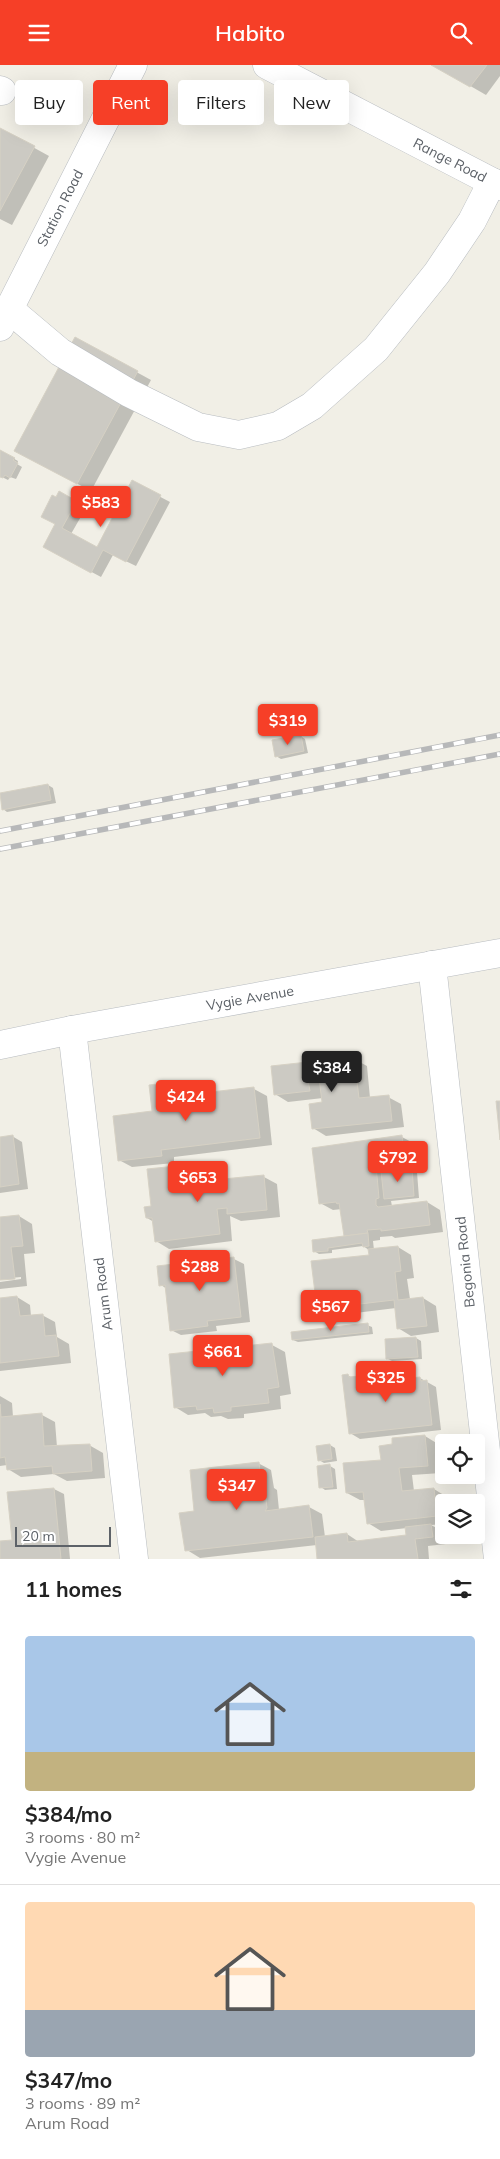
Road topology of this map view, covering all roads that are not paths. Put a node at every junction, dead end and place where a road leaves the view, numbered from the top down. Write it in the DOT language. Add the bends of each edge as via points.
graph roads {
  1 [pos="133,65"];
  2 [pos="267,65"];
  3 [pos="120,77"];
  4 [pos="496,184"];
  5 [pos="5,318"];
  6 [pos="500,953"];
  7 [pos="432,965"];
  8 [pos="72,1029"];
  9 [pos="0,1045"];
  10 [pos="134,1559"];
  11 [pos="498,1559"];
  1 -- 3 [label="street, Station Road"];
  2 -- 4 [label="street, Range Road"];
  3 -- 5 [label="street, Station Road"];
  4 -- 5 [label="street" via="442,265 376,349 312,406 278,426 239,435 198,427 129,393"];
  6 -- 7 [label="street, Vygie Avenue"];
  7 -- 8 [label="street, Vygie Avenue"];
  7 -- 11 [label="street, Begonia Road"];
  8 -- 9 [label="street, Vygie Avenue"];
  8 -- 10 [label="street, Arum Road"];
}
